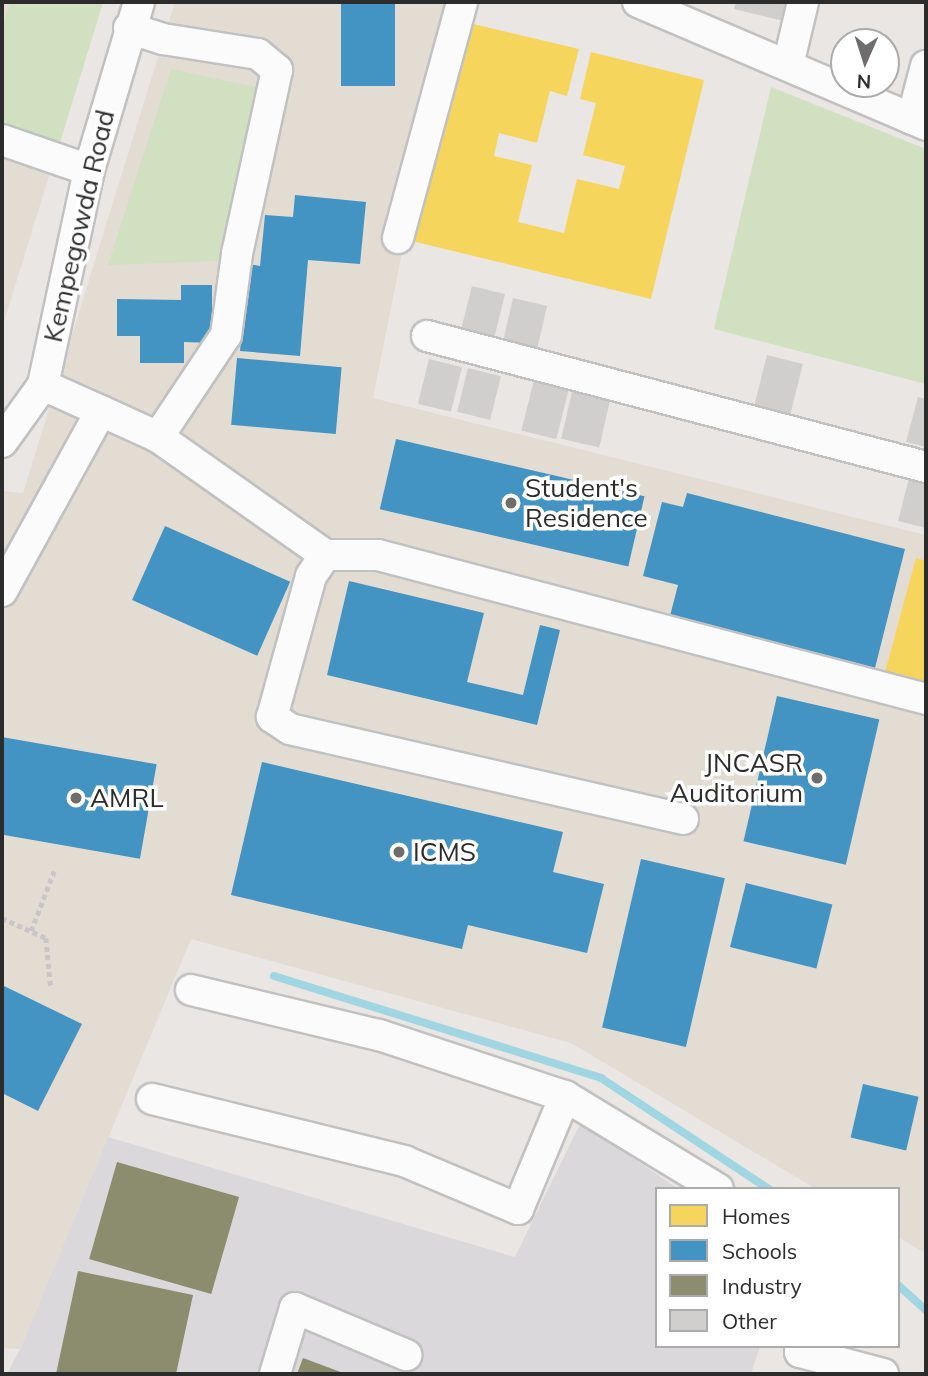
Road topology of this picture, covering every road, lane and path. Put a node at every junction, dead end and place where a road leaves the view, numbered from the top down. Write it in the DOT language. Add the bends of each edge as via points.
graph roads {
  1 [pos="462,2"];
  2 [pos="638,2"];
  3 [pos="803,2"];
  4 [pos="134,15"];
  5 [pos="788,65"];
  6 [pos="926,66"];
  7 [pos="919,122"];
  8 [pos="2,140"];
  9 [pos="89,170"];
  10 [pos="398,238"];
  11 [pos="427,335"];
  12 [pos="43,385"];
  13 [pos="101,411"];
  14 [pos="158,437"];
  15 [pos="2,442"];
  16 [pos="926,467"];
  17 [pos="325,555"];
  18 [pos="2,591"];
  19 [pos="926,699"];
  20 [pos="682,819"];
  21 [pos="54,871"];
  22 [pos="2,918"];
  23 [pos="31,931"];
  24 [pos="51,988"];
  25 [pos="191,990"];
  26 [pos="565,1096"];
  27 [pos="152,1099"];
  28 [pos="716,1187"];
  29 [pos="801,1348"];
  30 [pos="406,1354"];
  31 [pos="275,1374"];
  32 [pos="883,1374"];
  1 -- 10 [label="street"];
  2 -- 5 [label="street"];
  3 -- 5 [label="street"];
  4 -- 9 [label="street, Kempegowda Road"];
  4 -- 14 [label="street" via="163,40 258,54 277,71 237,254 226,335"];
  5 -- 7 [label="street"];
  6 -- 7 [label="street"];
  8 -- 9 [label="street"];
  9 -- 12 [label="street, Kempegowda Road"];
  11 -- 16 [label="street"];
  12 -- 13 [label="street"];
  12 -- 15 [label="street, Kempegowda Road"];
  13 -- 14 [label="street"];
  13 -- 18 [label="street"];
  14 -- 17 [label="street"];
  17 -- 19 [label="street" via="378,555"];
  17 -- 20 [label="street" via="311,576 272,717 290,729"];
  21 -- 23 [label="path"];
  22 -- 23 [label="path"];
  23 -- 24 [label="path" via="46,938"];
  25 -- 26 [label="street" via="379,1035"];
  26 -- 27 [label="street" via="517,1209 404,1161"];
  26 -- 28 [label="street"];
  29 -- 32 [label="street" via="800,1352"];
  30 -- 31 [label="street" via="295,1308"];
}
